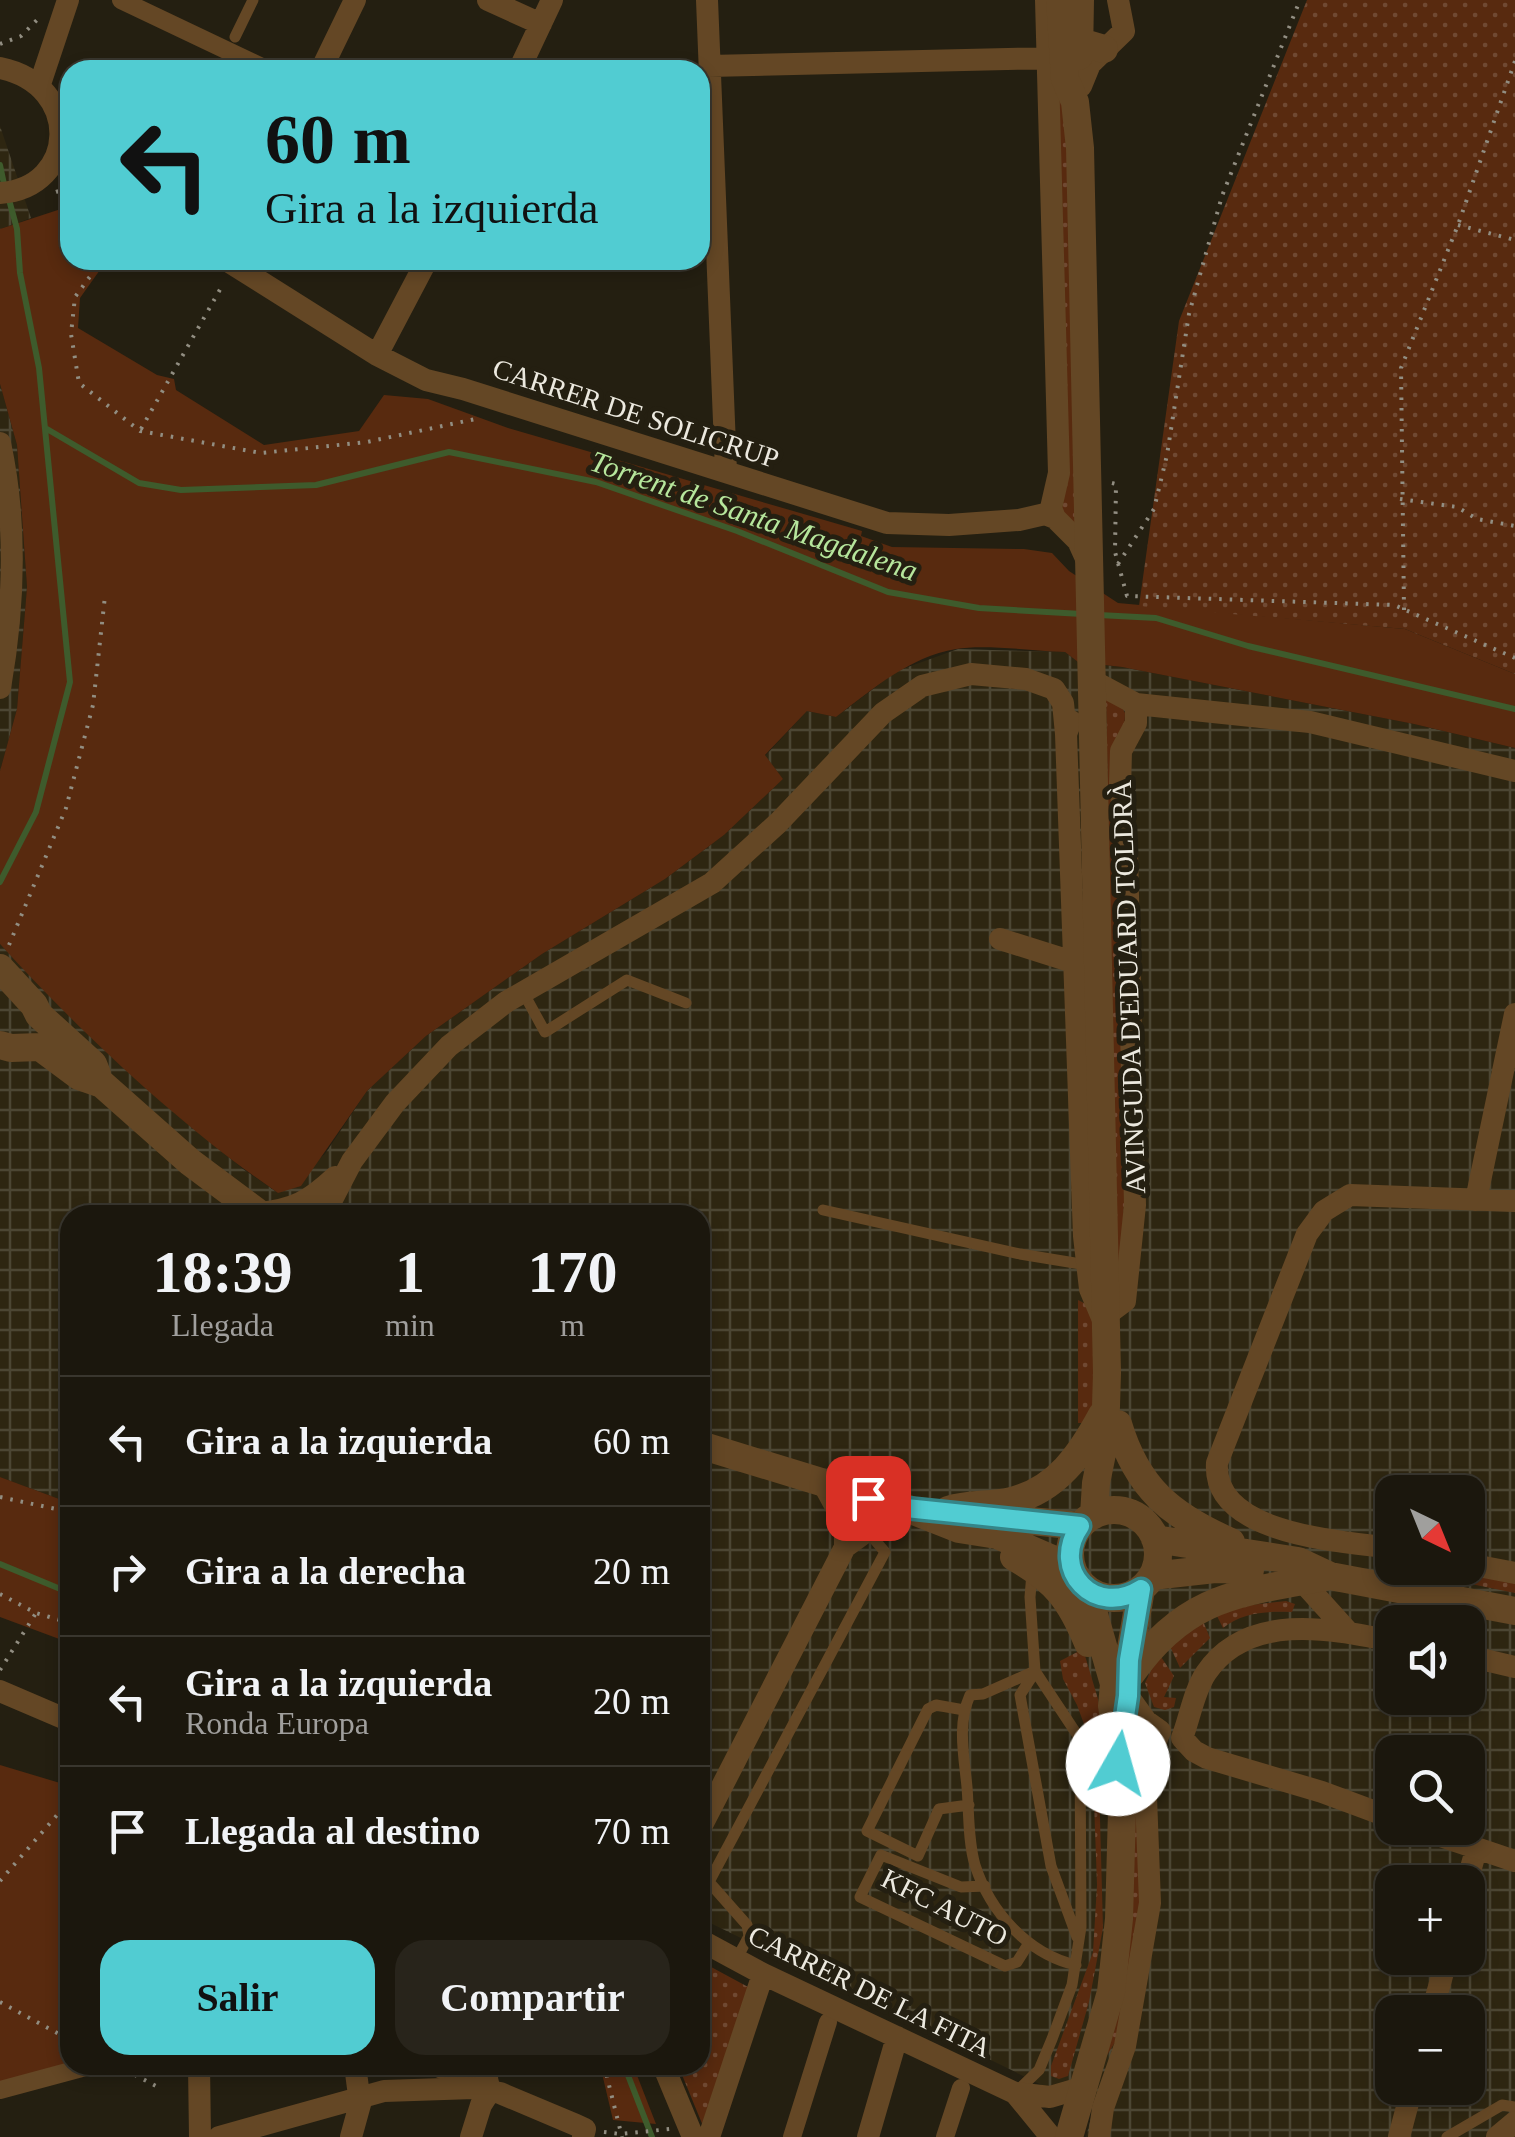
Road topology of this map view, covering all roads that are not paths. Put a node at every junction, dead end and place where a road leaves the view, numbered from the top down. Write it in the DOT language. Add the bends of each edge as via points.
graph roads {
  1 [pos="67,0"];
  2 [pos="121,0"];
  3 [pos="253,0"];
  4 [pos="355,0"];
  5 [pos="488,0"];
  6 [pos="552,0"];
  7 [pos="707,0"];
  8 [pos="1118,0"];
  9 [pos="1062,3"];
  10 [pos="541,24"];
  11 [pos="235,37"];
  12 [pos="1092,46"];
  13 [pos="1048,58"];
  14 [pos="247,60"];
  15 [pos="327,60"];
  16 [pos="523,60"];
  17 [pos="709,60"];
  18 [pos="710,66"];
  19 [pos="17,73"];
  20 [pos="710,90"];
  21 [pos="1078,94"];
  22 [pos="59,161"];
  23 [pos="0,193"];
  24 [pos="244,270"];
  25 [pos="422,270"];
  26 [pos="377,355"];
  27 [pos="0,443"];
  28 [pos="726,471"];
  29 [pos="1055,518"];
  30 [pos="1089,565"];
  31 [pos="1091,670"];
  32 [pos="0,688"];
  33 [pos="1136,704"];
  34 [pos="1066,734"];
  35 [pos="1515,771"];
  36 [pos="1000,939"];
  37 [pos="3,959"];
  38 [pos="1073,962"];
  39 [pos="524,992"];
  40 [pos="21,1003"];
  41 [pos="686,1003"];
  42 [pos="1515,1014"];
  43 [pos="7,1047"];
  44 [pos="102,1084"];
  45 [pos="352,1161"];
  46 [pos="1476,1200"];
  47 [pos="1515,1201"];
  48 [pos="247,1205"];
  49 [pos="298,1205"];
  50 [pos="329,1205"];
  51 [pos="824,1210"];
  52 [pos="1087,1265"];
  53 [pos="1106,1322"];
  54 [pos="1112,1417"];
  55 [pos="710,1447"];
  56 [pos="824,1484"];
  57 [pos="903,1508"];
  58 [pos="1137,1516"];
  59 [pos="954,1519"];
  60 [pos="1087,1520"];
  61 [pos="868,1532"];
  62 [pos="1155,1539"];
  63 [pos="1375,1545"];
  64 [pos="844,1547"];
  65 [pos="1249,1552"];
  66 [pos="1375,1557"];
  67 [pos="1485,1567"];
  68 [pos="1033,1568"];
  69 [pos="1515,1573"];
  70 [pos="1337,1577"];
  71 [pos="1079,1578"];
  72 [pos="1302,1581"];
  73 [pos="1147,1583"];
  74 [pos="1515,1612"];
  75 [pos="1349,1632"];
  76 [pos="1375,1637"];
  77 [pos="1485,1660"];
  78 [pos="1515,1667"];
  79 [pos="1036,1671"];
  80 [pos="0,1691"];
  81 [pos="1124,1692"];
  82 [pos="964,1710"];
  83 [pos="60,1717"];
  84 [pos="1172,1734"];
  85 [pos="969,1805"];
  86 [pos="710,1809"];
  87 [pos="1375,1812"];
  88 [pos="1462,1845"];
  89 [pos="1476,1850"];
  90 [pos="1515,1861"];
  91 [pos="1472,1865"];
  92 [pos="710,1880"];
  93 [pos="710,1883"];
  94 [pos="985,1886"];
  95 [pos="1029,1943"];
  96 [pos="710,1946"];
  97 [pos="1080,1946"];
  98 [pos="736,1960"];
  99 [pos="1076,1965"];
  100 [pos="763,1974"];
  101 [pos="828,2022"];
  102 [pos="897,2038"];
  103 [pos="1125,2046"];
  104 [pos="60,2074"];
  105 [pos="199,2075"];
  106 [pos="356,2075"];
  107 [pos="453,2075"];
  108 [pos="489,2075"];
  109 [pos="666,2075"];
  110 [pos="1084,2087"];
  111 [pos="960,2088"];
  112 [pos="0,2090"];
  113 [pos="490,2091"];
  114 [pos="1015,2093"];
  115 [pos="362,2097"];
  116 [pos="1407,2105"];
  117 [pos="1515,2107"];
  118 [pos="1515,2122"];
  119 [pos="1033,2128"];
  120 [pos="1064,2132"];
  121 [pos="584,2133"];
  122 [pos="684,2133"];
  123 [pos="200,2137"];
  124 [pos="219,2137"];
  125 [pos="351,2137"];
  126 [pos="471,2137"];
  127 [pos="709,2137"];
  128 [pos="792,2137"];
  129 [pos="868,2137"];
  130 [pos="945,2137"];
  131 [pos="1099,2137"];
  132 [pos="1399,2137"];
  133 [pos="1447,2137"];
  134 [pos="1497,2137"];
  1 -- 19 [label="street"];
  2 -- 14 [label="street"];
  3 -- 11 [label="lane"];
  4 -- 15 [label="street"];
  5 -- 10 [label="street"];
  6 -- 10 [label="street"];
  7 -- 17 [label="street"];
  8 -- 12 [label="street, AVINGUDA D'EDUARD TOLDRÀ" via="1124,32"];
  9 -- 12 [label="street" via="1070,39"];
  9 -- 13 [label="street"];
  9 -- 21 [label="street, AVINGUDA D'EDUARD TOLDRÀ" via="1064,79"];
  10 -- 16 [label="street"];
  12 -- 21 [label="street, AVINGUDA D'EDUARD TOLDRÀ"];
  13 -- 18 [label="street"];
  13 -- 29 [label="street"];
  19 -- 22 [label="street" via="52,97"];
  20 -- 28 [label="street"];
  21 -- 30 [label="street, AVINGUDA D'EDUARD TOLDRÀ"];
  22 -- 23 [label="street" via="24,188"];
  24 -- 26 [label="street, CARRER DE SOLICRUP"];
  25 -- 26 [label="street"];
  26 -- 28 [label="street, CARRER DE SOLICRUP" via="426,380"];
  27 -- 32 [label="street" via="12,512"];
  28 -- 29 [label="street, CARRER DE SOLICRUP" via="887,522"];
  29 -- 30 [label="street" via="1078,541"];
  30 -- 31 [label="street, AVINGUDA D'EDUARD TOLDRÀ"];
  31 -- 33 [label="street"];
  31 -- 34 [label="street, AVINGUDA D'EDUARD TOLDRÀ"];
  31 -- 53 [label="street, AVINGUDA D'EDUARD TOLDRÀ"];
  33 -- 35 [label="street" via="1310,722"];
  33 -- 53 [label="street, AVINGUDA D'EDUARD TOLDRÀ" via="1136,723 1121,751 1120,784 1135,1205 1125,1301"];
  34 -- 38 [label="street, AVINGUDA D'EDUARD TOLDRÀ"];
  34 -- 39 [label="street" via="1063,703 1054,689 1026,678 971,674 922,686 882,713 712,883"];
  36 -- 38 [label="street"];
  37 -- 40 [label="street"];
  38 -- 52 [label="street, AVINGUDA D'EDUARD TOLDRÀ"];
  39 -- 41 [label="lane" via="545,1032 628,980"];
  39 -- 45 [label="street" via="449,1046"];
  40 -- 43 [label="street" via="37,1032"];
  40 -- 44 [label="street" via="92,1064"];
  42 -- 46 [label="street"];
  43 -- 44 [label="street" via="40,1047"];
  44 -- 48 [label="street"];
  45 -- 49 [label="street"];
  45 -- 50 [label="street"];
  46 -- 47 [label="street"];
  46 -- 63 [label="street" via="1350,1195 1324,1211 1306,1234 1217,1463 1219,1486 1251,1517"];
  51 -- 52 [label="lane"];
  52 -- 53 [label="street, AVINGUDA D'EDUARD TOLDRÀ"];
  53 -- 54 [label="street, AVINGUDA D'EDUARD TOLDRÀ"];
  54 -- 58 [label="street, AVINGUDA D'EDUARD TOLDRÀ" via="1121,1478"];
  54 -- 59 [label="street" via="1043,1488 1009,1502 968,1504"];
  54 -- 60 [label="street, AVINGUDA D'EDUARD TOLDRÀ"];
  54 -- 65 [label="street" via="1139,1475 1158,1497"];
  55 -- 56 [label="street"];
  56 -- 57 [label="street"];
  56 -- 64 [label="street" via="845,1524"];
  57 -- 59 [label="street"];
  57 -- 61 [label="street"];
  58 -- 60 [label="street" via="1113,1510"];
  58 -- 62 [label="street"];
  59 -- 60 [label="street"];
  59 -- 68 [label="street"];
  59 -- 71 [label="street"];
  60 -- 71 [label="street" via="1070,1546"];
  61 -- 64 [label="street"];
  61 -- 92 [label="lane" via="885,1552"];
  62 -- 65 [label="street"];
  62 -- 73 [label="street" via="1158,1556"];
  64 -- 86 [label="street"];
  65 -- 70 [label="street"];
  66 -- 70 [label="street"];
  67 -- 69 [label="street"];
  68 -- 79 [label="lane"];
  68 -- 81 [label="street" via="1066,1597"];
  70 -- 72 [label="street"];
  70 -- 74 [label="street"];
  71 -- 73 [label="street" via="1112,1599"];
  71 -- 81 [label="street" via="1114,1684"];
  72 -- 73 [label="street" via="1231,1568"];
  72 -- 75 [label="street"];
  72 -- 81 [label="street" via="1206,1604 1166,1630"];
  73 -- 81 [label="street"];
  75 -- 76 [label="street"];
  75 -- 84 [label="street" via="1287,1629 1242,1641 1205,1674"];
  77 -- 78 [label="street"];
  79 -- 82 [label="lane" via="970,1695"];
  79 -- 97 [label="lane" via="1020,1696 1051,1866"];
  79 -- 97 [label="lane" via="1080,1739"];
  80 -- 83 [label="street"];
  81 -- 84 [label="street" via="1146,1721"];
  81 -- 110 [label="street" via="1120,1919 1110,1992"];
  82 -- 85 [label="lane"];
  82 -- 85 [label="lane" via="936,1704 928,1709 867,1830 918,1856 939,1809"];
  84 -- 87 [label="street" via="1207,1758"];
  84 -- 103 [label="street" via="1145,1770 1150,1903"];
  85 -- 94 [label="lane" via="974,1863"];
  88 -- 89 [label="street"];
  89 -- 90 [label="street"];
  89 -- 91 [label="street"];
  93 -- 98 [label="lane" via="747,1925"];
  94 -- 95 [label="lane" via="994,1906"];
  94 -- 95 [label="lane, KFC AUTO" via="961,1887 881,1855 860,1897 1005,1966 1017,1962"];
  95 -- 99 [label="lane" via="1053,1960"];
  96 -- 98 [label="street, CARRER DE LA FITA"];
  97 -- 99 [label="lane"];
  98 -- 100 [label="street, CARRER DE LA FITA"];
  99 -- 114 [label="lane" via="1039,2070"];
  100 -- 102 [label="street, CARRER DE LA FITA"];
  100 -- 127 [label="street"];
  101 -- 128 [label="street"];
  102 -- 114 [label="street, CARRER DE LA FITA"];
  102 -- 129 [label="street"];
  103 -- 120 [label="street"];
  103 -- 131 [label="street"];
  104 -- 112 [label="street"];
  105 -- 123 [label="street"];
  106 -- 115 [label="street"];
  107 -- 113 [label="street"];
  108 -- 113 [label="street"];
  109 -- 122 [label="street"];
  110 -- 114 [label="street, CARRER DE LA FITA" via="1050,2096"];
  110 -- 120 [label="street"];
  111 -- 130 [label="street"];
  113 -- 115 [label="street"];
  113 -- 121 [label="street"];
  113 -- 126 [label="street"];
  114 -- 119 [label="street, CARRER DE LA FITA"];
  115 -- 124 [label="street"];
  115 -- 125 [label="street"];
  116 -- 132 [label="street"];
  117 -- 133 [label="lane" via="1502,2105"];
  118 -- 134 [label="street"];
  119 -- 120 [label="street, CARRER DE LA FITA"];
}
